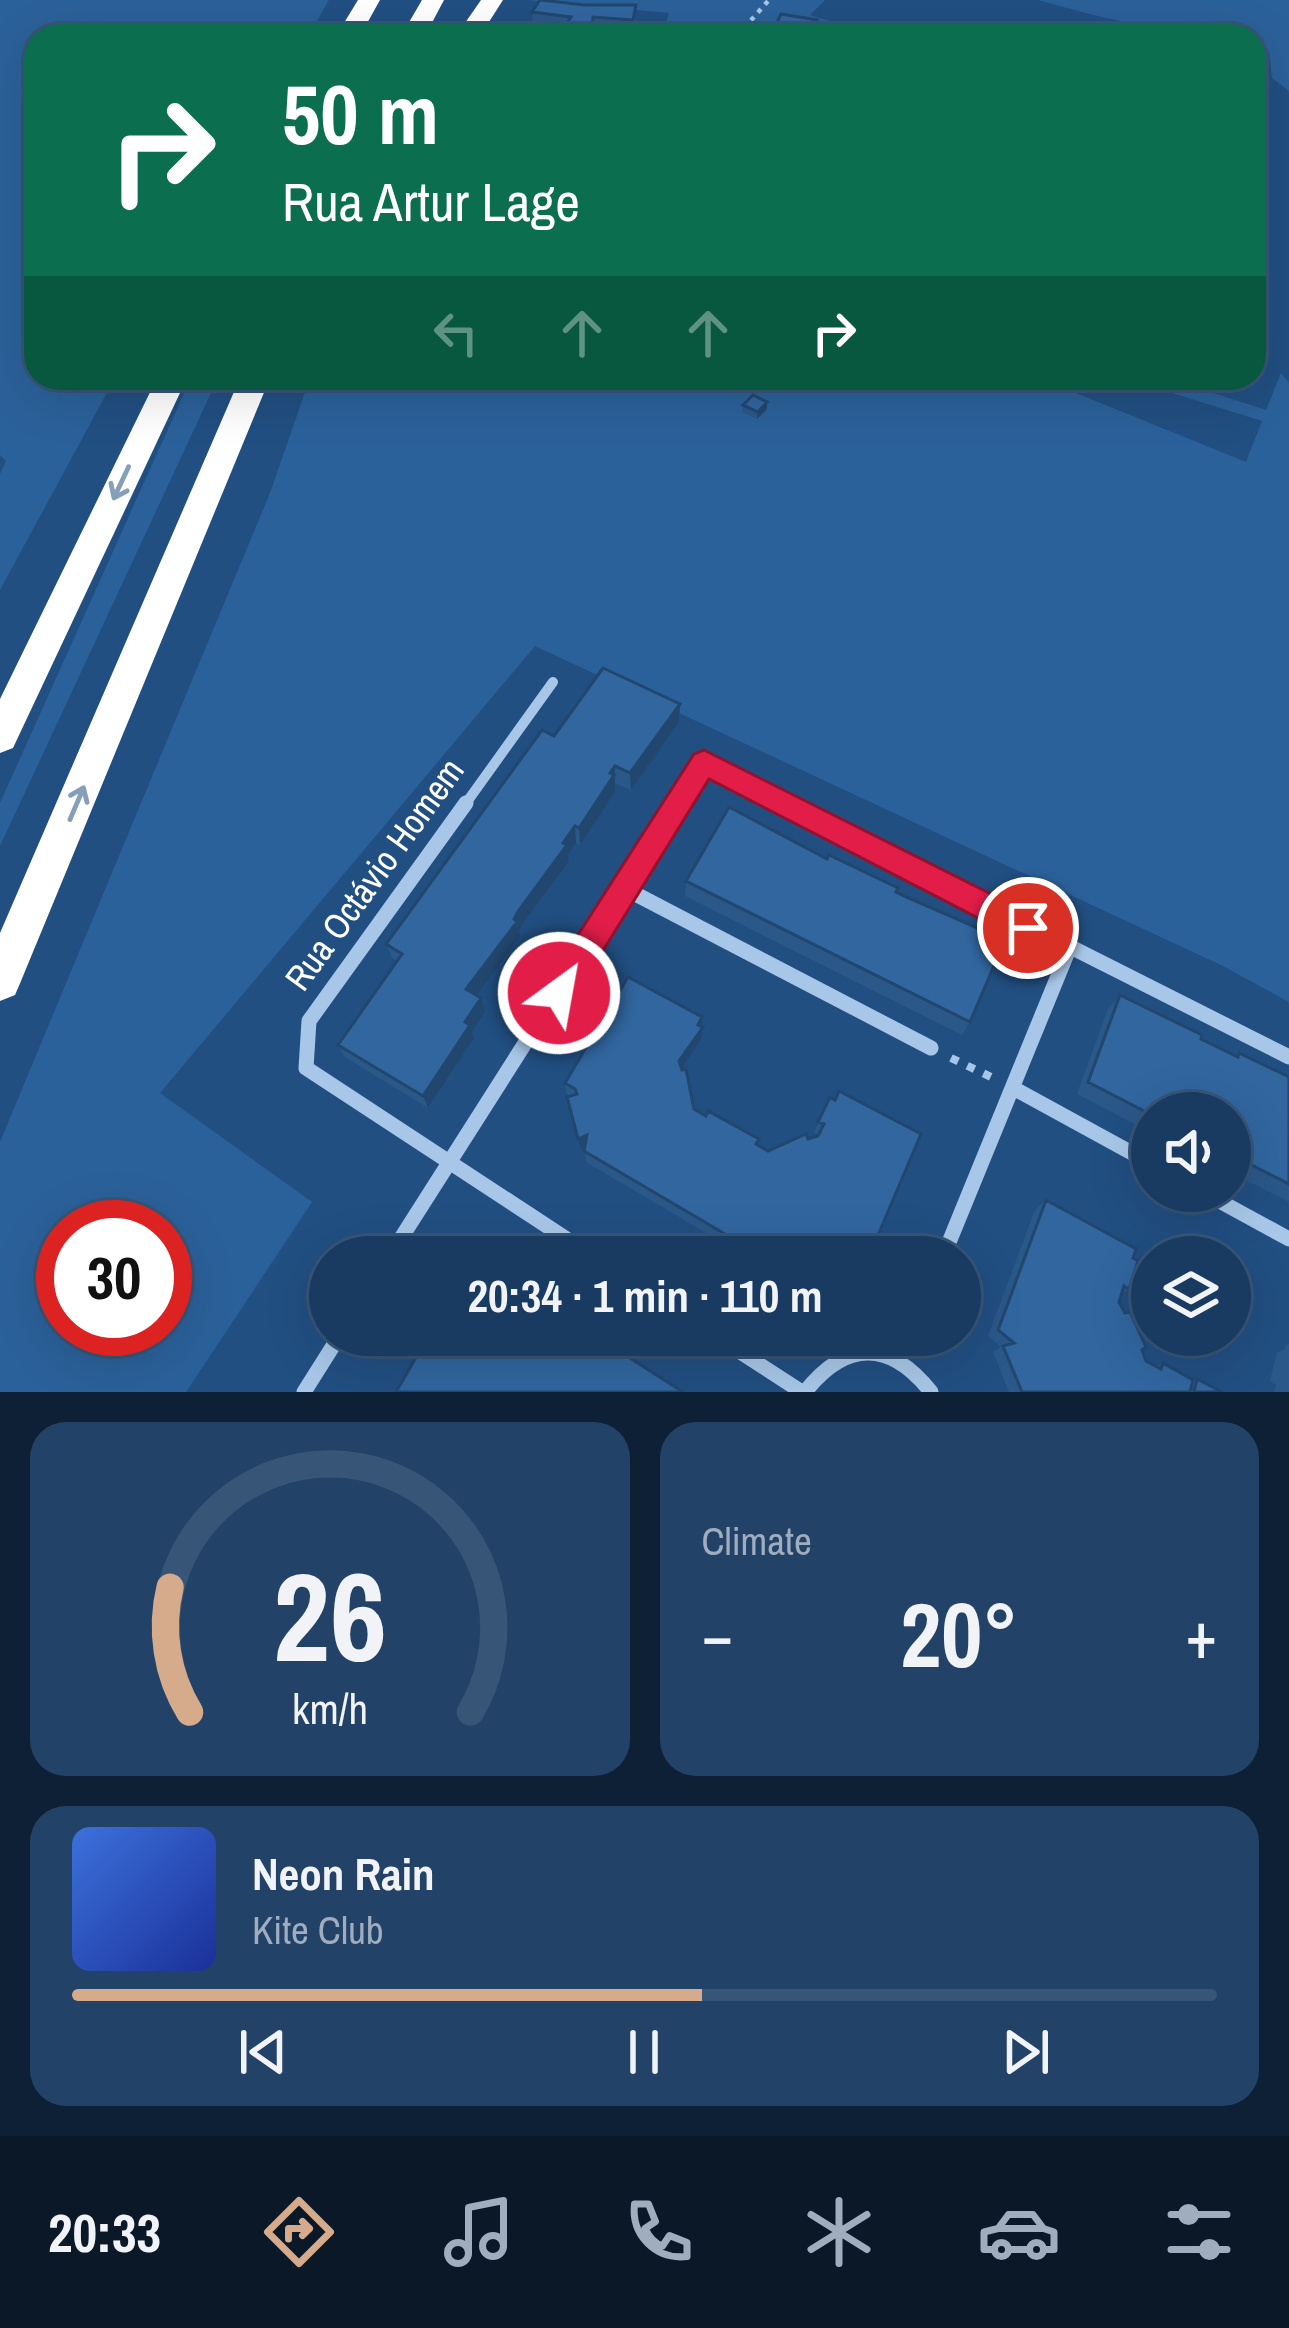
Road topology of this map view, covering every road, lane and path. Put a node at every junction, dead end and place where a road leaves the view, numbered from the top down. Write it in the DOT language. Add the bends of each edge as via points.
graph roads {
  1 [pos="769,0"];
  2 [pos="748,24"];
  3 [pos="166,390"];
  4 [pos="250,390"];
  5 [pos="271,390"];
  6 [pos="212,485"];
  7 [pos="553,682"];
  8 [pos="0,737"];
  9 [pos="624,888"];
  10 [pos="1069,949"];
  11 [pos="0,981"];
  12 [pos="931,1048"];
  13 [pos="1289,1057"];
  14 [pos="1015,1089"];
  15 [pos="1131,1153"];
  16 [pos="448,1162"];
  17 [pos="1240,1212"];
  18 [pos="402,1236"];
  19 [pos="562,1236"];
  20 [pos="952,1236"];
  21 [pos="1289,1239"];
  22 [pos="327,1356"];
  23 [pos="747,1356"];
  24 [pos="901,1356"];
  25 [pos="899,1360"];
  26 [pos="304,1392"];
  27 [pos="804,1392"];
  28 [pos="932,1392"];
  1 -- 2 [label="path"];
  3 -- 8 [label="highway, one-way"];
  4 -- 6 [label="highway"];
  5 -- 6 [label="highway"];
  11 -- 6 [label="highway, one-way"];
  7 -- 16 [label="street, Rua Octávio Homem" via="309,1021 306,1068"];
  9 -- 10 [label="street" via="704,762"];
  9 -- 12 [label="street"];
  9 -- 16 [label="street"];
  10 -- 13 [label="street"];
  10 -- 14 [label="street"];
  12 -- 14 [label="path"];
  14 -- 15 [label="street"];
  14 -- 20 [label="street"];
  16 -- 18 [label="street"];
  16 -- 19 [label="street, Rua Octávio Homem"];
  17 -- 21 [label="street"];
  22 -- 26 [label="street"];
  23 -- 27 [label="street"];
  24 -- 25 [label="street"];
  25 -- 27 [label="street" via="874,1351 842,1355"];
  25 -- 28 [label="street"];
}
